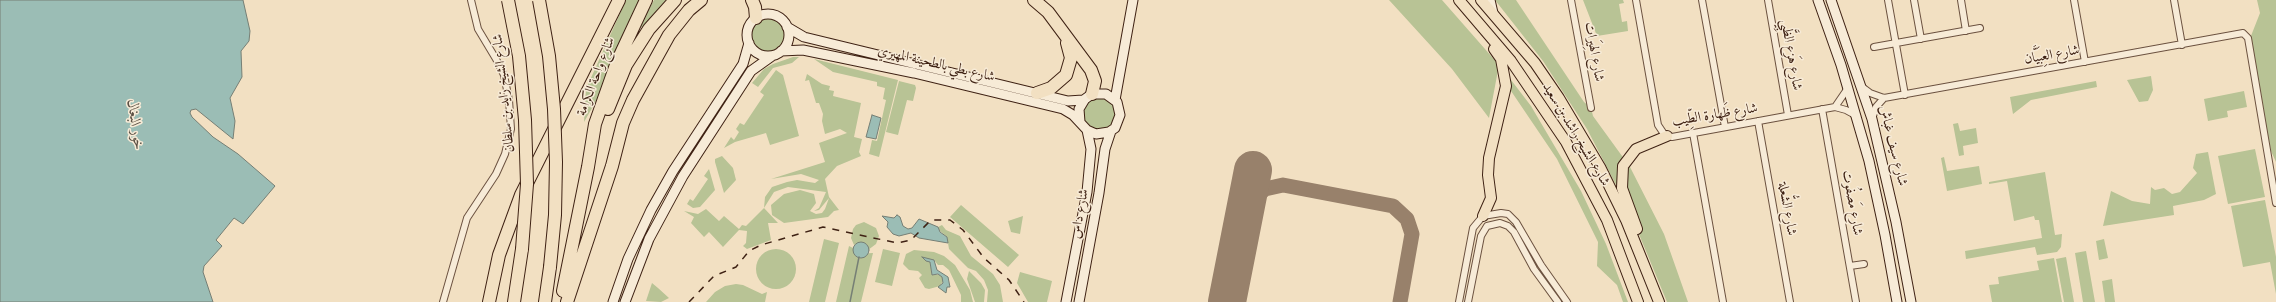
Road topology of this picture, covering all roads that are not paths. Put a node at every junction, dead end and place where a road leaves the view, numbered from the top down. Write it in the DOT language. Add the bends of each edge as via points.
graph roads {
  1 [pos="471,0"];
  2 [pos="508,0"];
  3 [pos="539,0"];
  4 [pos="646,0"];
  5 [pos="674,0"];
  6 [pos="702,0"];
  7 [pos="752,0"];
  8 [pos="1034,0"];
  9 [pos="1133,0"];
  10 [pos="1481,0"];
  11 [pos="1490,0"];
  12 [pos="1571,0"];
  13 [pos="1636,0"];
  14 [pos="1702,0"];
  15 [pos="1768,0"];
  16 [pos="1818,0"];
  17 [pos="1831,0"];
  18 [pos="1888,0"];
  19 [pos="1914,0"];
  20 [pos="1961,0"];
  21 [pos="2074,0"];
  22 [pos="2174,0"];
  23 [pos="1461,1"];
  24 [pos="617,2"];
  25 [pos="1493,13"];
  26 [pos="756,18"];
  27 [pos="787,27"];
  28 [pos="1980,28"];
  29 [pos="1966,31"];
  30 [pos="1064,34"];
  31 [pos="1920,39"];
  32 [pos="749,43"];
  33 [pos="1896,43"];
  34 [pos="2182,45"];
  35 [pos="1874,47"];
  36 [pos="781,51"];
  37 [pos="772,56"];
  38 [pos="2085,62"];
  39 [pos="1862,87"];
  40 [pos="1848,88"];
  41 [pos="1036,93"];
  42 [pos="1905,95"];
  43 [pos="1088,97"];
  44 [pos="1884,98"];
  45 [pos="1115,100"];
  46 [pos="1835,107"];
  47 [pos="1591,108"];
  48 [pos="1822,109"];
  49 [pos="1788,115"];
  50 [pos="1857,116"];
  51 [pos="1872,119"];
  52 [pos="1758,121"];
  53 [pos="1080,122"];
  54 [pos="1725,127"];
  55 [pos="1087,130"];
  56 [pos="1111,131"];
  57 [pos="1693,133"];
  58 [pos="1662,135"];
  59 [pos="588,167"];
  60 [pos="2276,203"];
  61 [pos="1483,216"];
  62 [pos="1641,255"];
  63 [pos="1864,264"];
  64 [pos="1850,266"];
  65 [pos="1628,269"];
  66 [pos="443,302"];
  67 [pos="489,302"];
  68 [pos="514,302"];
  69 [pos="545,302"];
  70 [pos="561,302"];
  71 [pos="567,302"];
  72 [pos="613,302"];
  73 [pos="625,302"];
  74 [pos="1066,302"];
  75 [pos="1078,302"];
  76 [pos="1459,302"];
  77 [pos="1468,302"];
  78 [pos="1558,302"];
  79 [pos="1567,302"];
  80 [pos="1634,302"];
  81 [pos="1638,302"];
  82 [pos="1659,302"];
  83 [pos="1723,302"];
  84 [pos="1790,302"];
  85 [pos="1856,302"];
  86 [pos="1897,302"];
  87 [pos="1911,302"];
  1 -- 66 [label="street" via="478,29 504,76 511,129 505,154 496,174 467,218"];
  2 -- 68 [label="highway, شارع الشيخ زايد بن سلطان, bridge" via="518,56 525,120 526,184 522,248"];
  3 -- 69 [label="highway, bridge" via="549,56 556,162 555,214"];
  4 -- 59 [label="highway, شارع واحة الكرامة" via="606,91 595,124"];
  5 -- 59 [label="highway" via="649,29 626,65"];
  6 -- 71 [label="highway" via="689,10 669,35 633,100 623,123 612,166"];
  7 -- 26 [label="highway"];
  8 -- 30 [label="highway" via="1045,8"];
  9 -- 45 [label="street"];
  10 -- 25 [label="main road, شارع الشيخ راشد بن سعيد"];
  11 -- 25 [label="street"];
  12 -- 47 [label="street, شارع الهِيَرات"];
  13 -- 58 [label="street, شارع ظَهارة الطِّيب"];
  14 -- 54 [label="street"];
  15 -- 49 [label="street, شارع هَزع الظَّبِي"];
  16 -- 40 [label="street, شارع سيف غباش"];
  17 -- 39 [label="street, شارع سيف غباش"];
  18 -- 33 [label="street"];
  19 -- 31 [label="street"];
  20 -- 29 [label="street"];
  21 -- 38 [label="street"];
  22 -- 34 [label="street"];
  23 -- 61 [label="main road" via="1501,58 1506,86 1489,158 1491,198"];
  23 -- 65 [label="main road, شارع الشيخ راشد بن سعيد" via="1512,61 1562,136 1607,220"];
  24 -- 67 [label="highway, شارع الشيخ زايد بن سلطان" via="521,195 499,255"];
  25 -- 62 [label="main road, شارع الشيخ راشد بن سعيد" via="1535,63 1559,98 1614,192"];
  26 -- 27 [label="street" via="767,14 773,15 779,17"];
  26 -- 32 [label="street" via="748,30"];
  27 -- 36 [label="street" via="789,37"];
  27 -- 41 [label="street, شارع بطي بالطحينة المهيري" via="804,38"];
  28 -- 29 [label="street"];
  29 -- 31 [label="street"];
  30 -- 41 [label="highway" via="1070,54 1068,71 1056,85"];
  30 -- 43 [label="highway" via="1093,74 1095,85"];
  31 -- 33 [label="street"];
  32 -- 37 [label="street" via="758,54"];
  32 -- 72 [label="street" via="743,64 673,171 651,210 628,259"];
  33 -- 35 [label="street"];
  33 -- 42 [label="street"];
  34 -- 38 [label="street, شارع العِبَيَّان"];
  34 -- 60 [label="street, شارع العِبَيَّان" via="2225,37 2242,38 2248,49"];
  36 -- 37 [label="street"];
  36 -- 53 [label="street, شارع بطي بالطحينة المهيري" via="803,50 921,75 1063,109"];
  37 -- 73 [label="street" via="751,71 683,176 649,239"];
  38 -- 42 [label="street, شارع العِبَيَّان"];
  39 -- 44 [label="street"];
  39 -- 51 [label="street, شارع سيف غباش"];
  40 -- 46 [label="street"];
  40 -- 50 [label="street, شارع سيف غباش"];
  41 -- 43 [label="street, شارع بطي بالطحينة المهيري" via="1068,100"];
  42 -- 44 [label="street, شارع العِبَيَّان"];
  43 -- 45 [label="street" via="1106,94"];
  43 -- 53 [label="street" via="1079,109"];
  44 -- 51 [label="street" via="1876,107"];
  45 -- 56 [label="street" via="1120,115"];
  46 -- 48 [label="street, شارع ظَهارة الطِّيب"];
  46 -- 50 [label="street, شارع ظَهارة الطِّيب"];
  48 -- 49 [label="street, شارع ظَهارة الطِّيب"];
  48 -- 64 [label="street, شارع مَصفُوت"];
  49 -- 52 [label="street, شارع ظَهارة الطِّيب"];
  50 -- 86 [label="street, شارع سيف غباش" via="1881,212"];
  51 -- 87 [label="street, شارع سيف غباش" via="1896,222"];
  52 -- 54 [label="street, شارع ظَهارة الطِّيب"];
  52 -- 84 [label="street, شارع الشُّعلة"];
  53 -- 55 [label="street"];
  54 -- 57 [label="street, شارع ظَهارة الطِّيب"];
  55 -- 56 [label="street" via="1096,134"];
  55 -- 74 [label="street, شارع داس" via="1091,149 1087,192"];
  56 -- 75 [label="street, شارع داس" via="1105,149"];
  57 -- 58 [label="street, شارع ظَهارة الطِّيب"];
  57 -- 83 [label="street"];
  58 -- 62 [label="main road" via="1636,149 1626,159 1622,173 1622,188 1637,230"];
  59 -- 70 [label="highway"];
  61 -- 76 [label="street" via="1473,228"];
  61 -- 79 [label="street" via="1501,213 1513,217 1541,265"];
  62 -- 82 [label="main road, شارع الشيخ راشد بن سعيد"];
  63 -- 64 [label="street"];
  64 -- 85 [label="street, شارع مَصفُوت"];
  65 -- 80 [label="main road"];
  65 -- 81 [label="main road, شارع الشيخ راشد بن سعيد"];
  77 -- 78 [label="street" via="1481,236 1487,226 1500,223 1514,232 1534,269"];
}
